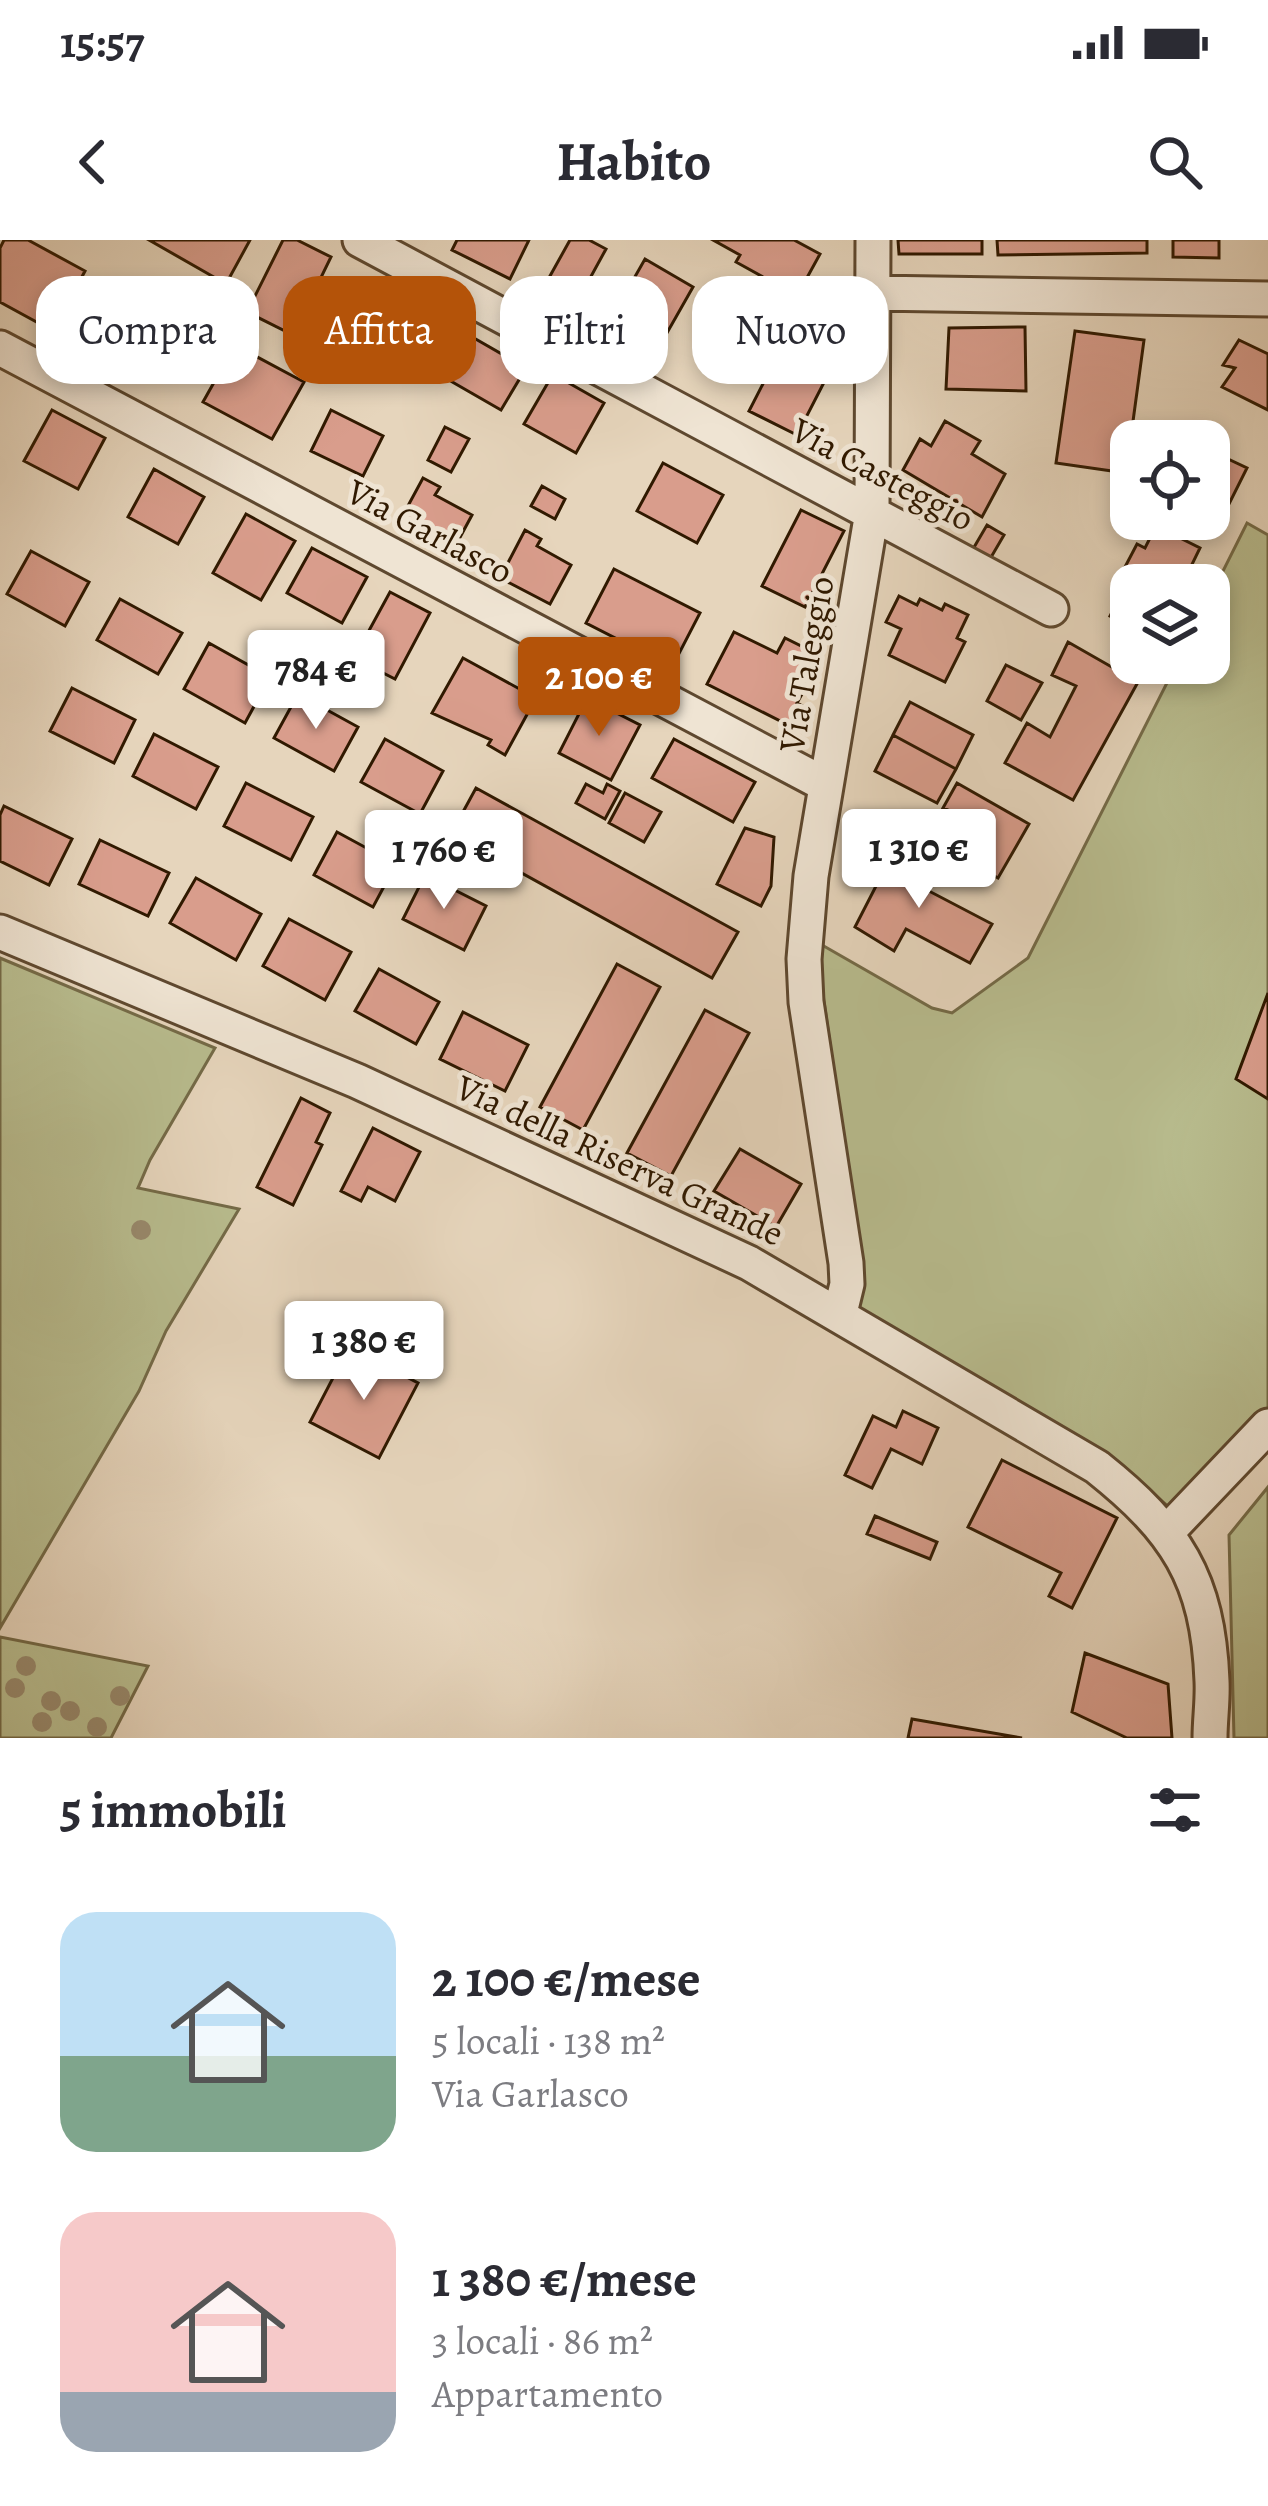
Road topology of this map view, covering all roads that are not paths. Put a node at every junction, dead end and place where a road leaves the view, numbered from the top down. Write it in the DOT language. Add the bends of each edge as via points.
graph roads {
  1 [pos="361,240"];
  2 [pos="873,240"];
  3 [pos="872,276"];
  4 [pos="888,293"];
  5 [pos="1268,299"];
  6 [pos="0,348"];
  7 [pos="872,384"];
  8 [pos="872,512"];
  9 [pos="1052,609"];
  10 [pos="824,784"];
  11 [pos="0,932"];
  12 [pos="840,1313"];
  13 [pos="1268,1426"];
  14 [pos="1168,1532"];
  15 [pos="1210,1738"];
  1 -- 8 [label="street, Via Casteggio"];
  2 -- 3 [label="street, Via Taleggio"];
  4 -- 5 [label="street"];
  6 -- 10 [label="street, Via Garlasco"];
  7 -- 8 [label="street, Via Taleggio"];
  8 -- 9 [label="street, Via Casteggio"];
  8 -- 10 [label="street, Via Taleggio"];
  10 -- 12 [label="street, Via Taleggio" via="804,972 846,1263"];
  11 -- 12 [label="street, Via della Riserva Grande" via="489,1140"];
  12 -- 14 [label="street, Via della Riserva Grande" via="1097,1466"];
  13 -- 14 [label="street"];
  14 -- 15 [label="street, Via della Riserva Grande" via="1198,1594 1212,1682"];
}
